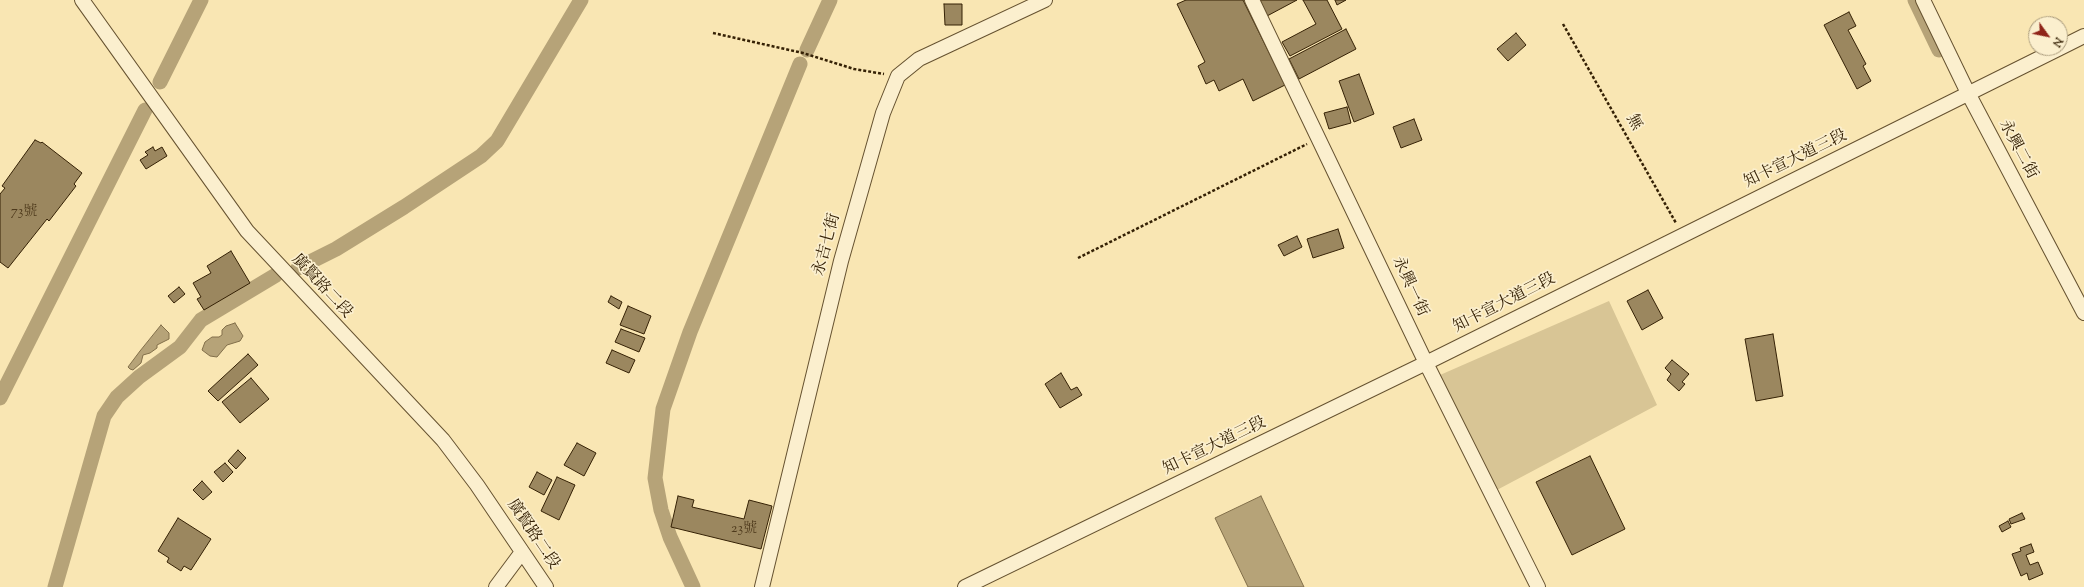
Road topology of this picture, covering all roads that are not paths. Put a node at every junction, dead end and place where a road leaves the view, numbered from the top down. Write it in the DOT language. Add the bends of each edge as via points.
graph roads {
  1 [pos="82,0"];
  2 [pos="1045,0"];
  3 [pos="1252,0"];
  4 [pos="1923,0"];
  5 [pos="2084,36"];
  6 [pos="2068,44"];
  7 [pos="2044,56"];
  8 [pos="1968,94"];
  9 [pos="2084,313"];
  10 [pos="1426,363"];
  11 [pos="522,552"];
  12 [pos="496,587"];
  13 [pos="546,587"];
  14 [pos="762,587"];
  15 [pos="964,587"];
  16 [pos="1538,587"];
  1 -- 11 [label="street, 廣賢路二段" via="247,231 443,440"];
  2 -- 14 [label="street, 永吉七街" via="919,58 898,76 883,113 841,261"];
  3 -- 10 [label="street, 永興一街"];
  4 -- 8 [label="street, 永興二街"];
  5 -- 6 [label="street, 知卡宣大道三段"];
  7 -- 8 [label="street, 知卡宣大道三段"];
  8 -- 9 [label="street, 永興二街"];
  8 -- 10 [label="street, 知卡宣大道三段"];
  10 -- 15 [label="street, 知卡宣大道三段"];
  10 -- 16 [label="street, 永興一街"];
  11 -- 12 [label="street"];
  11 -- 13 [label="street, 廣賢路二段"];
}
